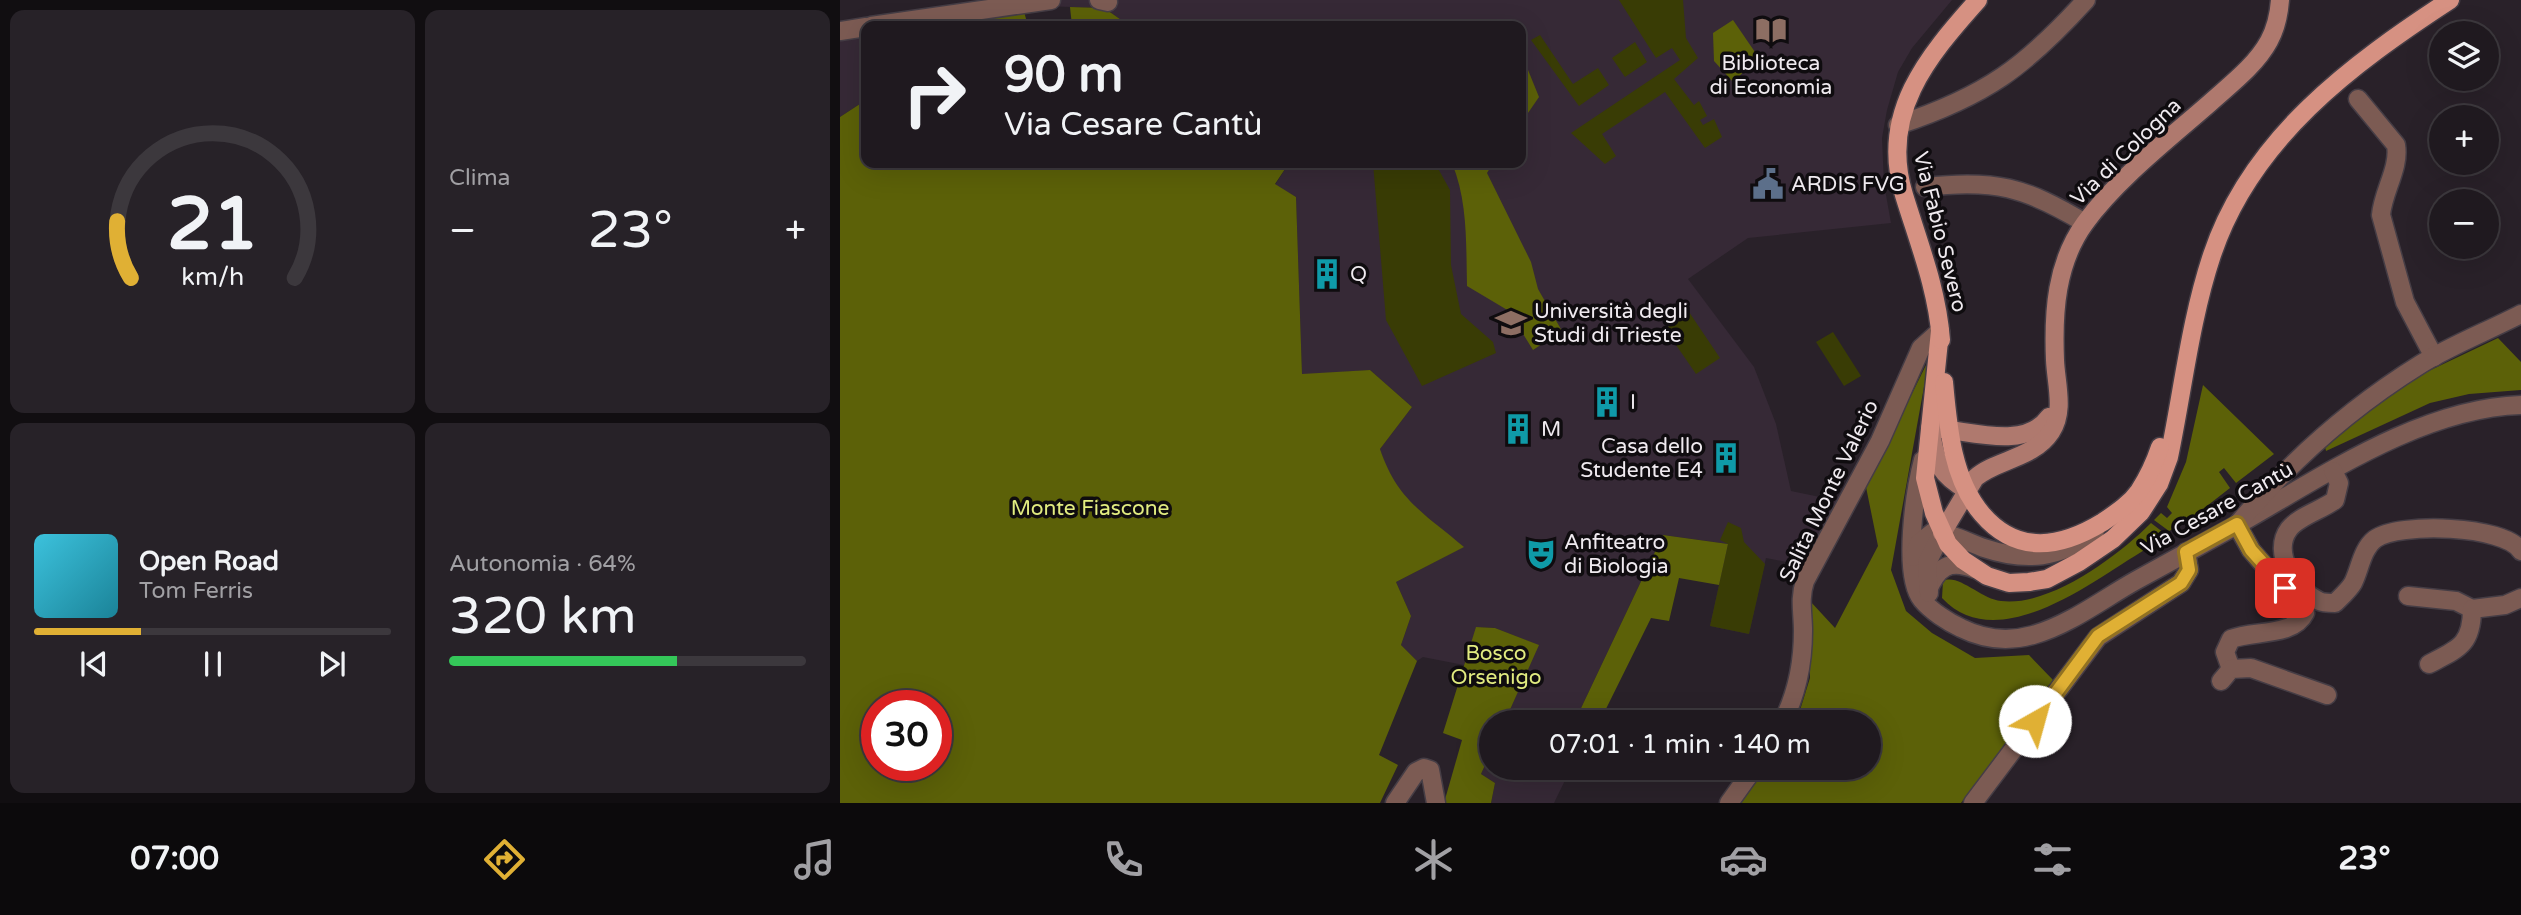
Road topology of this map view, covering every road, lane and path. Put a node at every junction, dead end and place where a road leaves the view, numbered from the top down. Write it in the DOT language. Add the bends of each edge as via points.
graph roads {
  1 [pos="1051,0"];
  2 [pos="1978,0"];
  3 [pos="2086,0"];
  4 [pos="2280,0"];
  5 [pos="2450,0"];
  6 [pos="909,21"];
  7 [pos="861,28"];
  8 [pos="840,31"];
  9 [pos="2358,99"];
  10 [pos="1898,125"];
  11 [pos="1924,187"];
  12 [pos="2085,223"];
  13 [pos="2521,314"];
  14 [pos="1940,331"];
  15 [pos="2434,357"];
  16 [pos="2182,389"];
  17 [pos="2059,402"];
  18 [pos="2521,405"];
  19 [pos="1939,428"];
  20 [pos="2333,471"];
  21 [pos="1968,491"];
  22 [pos="2119,511"];
  23 [pos="2237,524"];
  24 [pos="1941,533"];
  25 [pos="2521,551"];
  26 [pos="2186,552"];
  27 [pos="1912,561"];
  28 [pos="1975,569"];
  29 [pos="1928,590"];
  30 [pos="2408,596"];
  31 [pos="2521,598"];
  32 [pos="2472,609"];
  33 [pos="1940,615"];
  34 [pos="2429,664"];
  35 [pos="2326,695"];
  36 [pos="1788,710"];
  37 [pos="1745,780"];
  38 [pos="1395,803"];
  39 [pos="1436,803"];
  40 [pos="1729,803"];
  41 [pos="1972,803"];
  1 -- 6 [label="street"];
  2 -- 10 [label="main road, Via Fabio Severo" via="1921,72"];
  3 -- 10 [label="street" via="2019,68 1937,113"];
  4 -- 12 [label="main road, Via di Cologna" via="2269,41 2244,73"];
  5 -- 16 [label="main road, Via Fabio Severo" via="2378,47 2331,86 2249,178 2213,252"];
  7 -- 8 [label="street"];
  9 -- 15 [label="street" via="2396,145 2396,165 2381,215 2405,302"];
  10 -- 14 [label="main road, Via Fabio Severo" via="1900,177 1929,267"];
  11 -- 12 [label="street" via="2013,187 2040,196"];
  12 -- 17 [label="main road, Via di Cologna" via="2068,253 2056,297"];
  13 -- 15 [label="street"];
  14 -- 19 [label="main road, Via Fabio Severo"];
  14 -- 36 [label="street, Salita Monte Valerio" via="1921,348 1880,441 1805,581 1800,604 1800,678"];
  15 -- 23 [label="street" via="2314,441"];
  16 -- 22 [label="main road, Via Fabio Severo" via="2154,464 2138,492"];
  16 -- 28 [label="main road, Via Fabio Severo" via="2159,484 2141,512 2113,539 2038,581 2009,583"];
  17 -- 19 [label="main road" via="2035,432 2017,436"];
  17 -- 21 [label="main road, Via di Cologna" via="2051,433 2035,449 1982,472"];
  18 -- 20 [label="street, Via Cesare Cantù" via="2492,405 2444,418"];
  19 -- 21 [label="main road" via="1937,464 1943,474"];
  19 -- 24 [label="main road, Via Fabio Severo" via="1925,478"];
  19 -- 27 [label="street, Via Cesare Cantù" via="1915,497"];
  20 -- 23 [label="street, Via Cesare Cantù"];
  20 -- 25 [label="street" via="2339,483 2335,500 2290,528 2283,547 2285,566 2319,602 2335,603 2352,585 2374,540 2392,532 2460,530 2499,537"];
  21 -- 22 [label="main road, Via Fabio Severo" via="1988,521 2027,542 2050,544 2076,538"];
  21 -- 24 [label="main road, Via di Cologna"];
  22 -- 24 [label="street, Via Fabio Severo" via="2081,542 2048,556 2001,553"];
  23 -- 26 [label="street, Via Cesare Cantù"];
  23 -- 35 [label="street" via="2251,550 2305,613 2291,628 2231,639 2225,652 2226,675 2251,668"];
  24 -- 27 [label="street" via="1923,538"];
  24 -- 28 [label="main road, Via Fabio Severo" via="1954,552"];
  24 -- 29 [label="street" via="1927,563"];
  26 -- 33 [label="street, Via Cesare Cantù" via="2032,635 1985,637"];
  26 -- 41 [label="street" via="2189,570 2181,583 2098,636"];
  27 -- 33 [label="street, Via Cesare Cantù" via="1921,599"];
  28 -- 29 [label="street" via="1944,566"];
  29 -- 33 [label="street"];
  30 -- 32 [label="street" via="2456,601"];
  31 -- 32 [label="street"];
  32 -- 34 [label="street" via="2470,633 2464,643"];
  37 -- 40 [label="street"];
  38 -- 39 [label="street" via="1416,772 1424,768 1430,770"];
}
